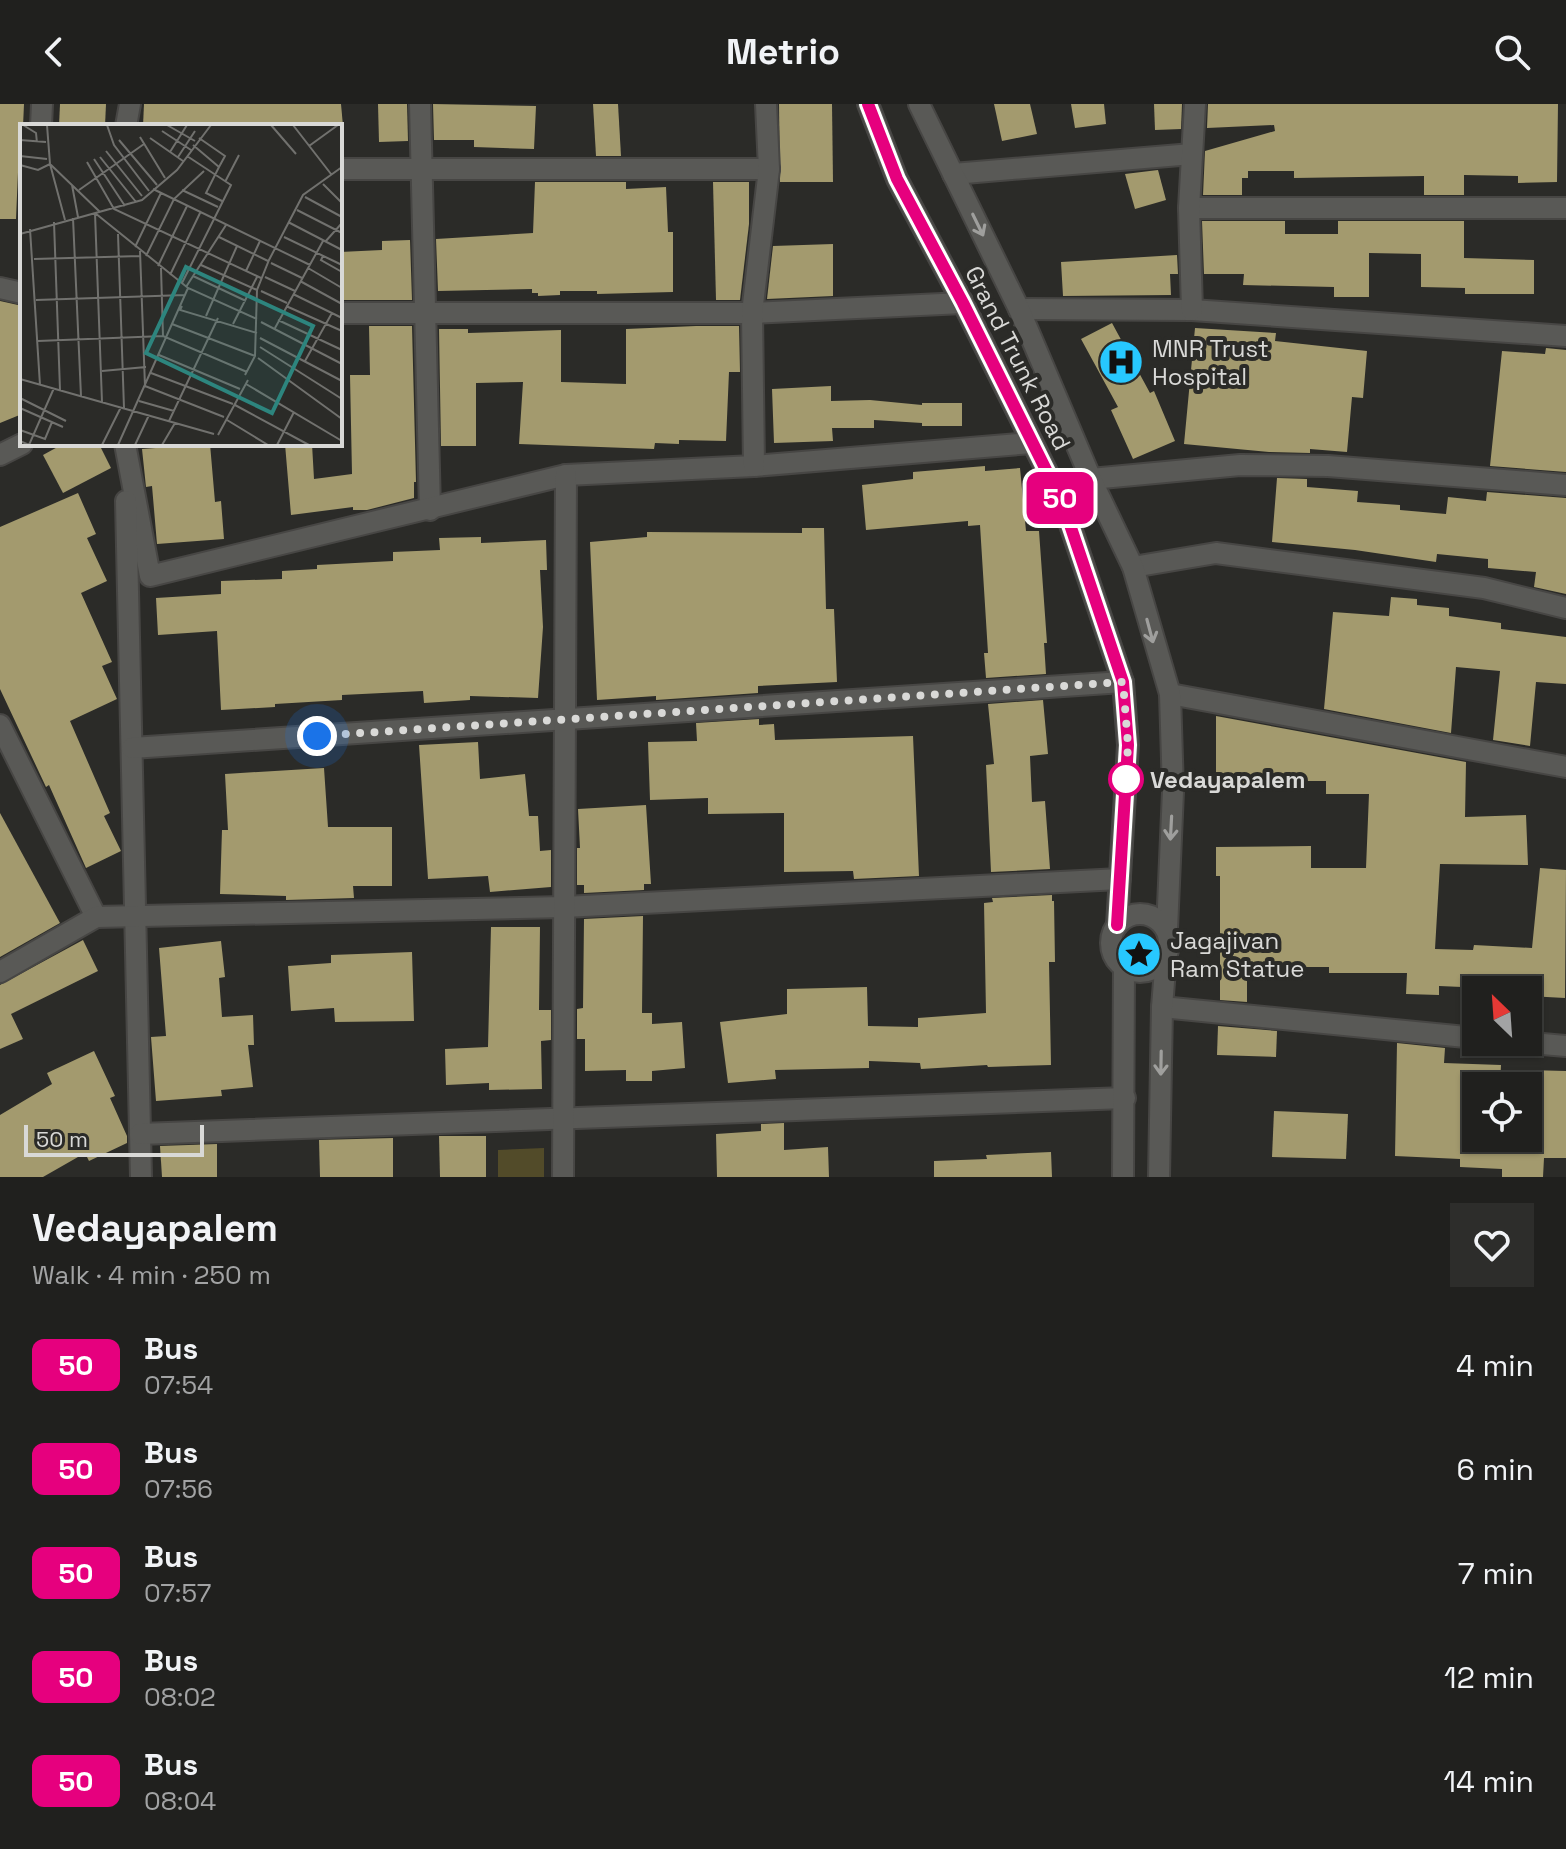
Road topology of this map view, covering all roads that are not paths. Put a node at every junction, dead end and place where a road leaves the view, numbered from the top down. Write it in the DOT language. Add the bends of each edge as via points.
graph roads {
  1 [pos="42,104"];
  2 [pos="130,104"];
  3 [pos="420,104"];
  4 [pos="766,104"];
  5 [pos="868,104"];
  6 [pos="919,104"];
  7 [pos="1195,104"];
  8 [pos="41,124"];
  9 [pos="126,124"];
  10 [pos="1192,154"];
  11 [pos="342,169"];
  12 [pos="421,169"];
  13 [pos="769,169"];
  14 [pos="953,174"];
  15 [pos="1189,208"];
  16 [pos="1566,208"];
  17 [pos="0,288"];
  18 [pos="20,293"];
  19 [pos="963,303"];
  20 [pos="1019,309"];
  21 [pos="1192,310"];
  22 [pos="342,313"];
  23 [pos="424,313"];
  24 [pos="752,313"];
  25 [pos="1566,336"];
  26 [pos="1032,443"];
  27 [pos="20,445"];
  28 [pos="125,446"];
  29 [pos="125,446"];
  30 [pos="0,455"];
  31 [pos="754,466"];
  32 [pos="566,475"];
  33 [pos="1091,479"];
  34 [pos="1566,485"];
  35 [pos="430,510"];
  36 [pos="1133,567"];
  37 [pos="1566,608"];
  38 [pos="1123,682"];
  39 [pos="1170,694"];
  40 [pos="565,721"];
  41 [pos="0,725"];
  42 [pos="132,748"];
  43 [pos="1566,767"];
  44 [pos="1120,879"];
  45 [pos="564,907"];
  46 [pos="96,917"];
  47 [pos="134,917"];
  48 [pos="1117,925"];
  49 [pos="1167,929"];
  50 [pos="1166,957"];
  51 [pos="1124,968"];
  52 [pos="0,972"];
  53 [pos="1162,1007"];
  54 [pos="1462,1037"];
  55 [pos="1542,1044"];
  56 [pos="1566,1046"];
  57 [pos="1125,1098"];
  58 [pos="564,1119"];
  59 [pos="140,1134"];
  60 [pos="141,1177"];
  61 [pos="563,1177"];
  62 [pos="1123,1177"];
  63 [pos="1159,1177"];
  1 -- 8 [label="street"];
  2 -- 9 [label="street"];
  3 -- 12 [label="street"];
  4 -- 13 [label="street"];
  5 -- 19 [label="street, Grand Trunk Road" via="897,179"];
  6 -- 14 [label="street"];
  7 -- 10 [label="street"];
  10 -- 14 [label="street"];
  10 -- 15 [label="street"];
  11 -- 12 [label="street"];
  12 -- 13 [label="street"];
  12 -- 23 [label="street"];
  13 -- 24 [label="street"];
  14 -- 20 [label="street, one-way"];
  15 -- 16 [label="street"];
  15 -- 21 [label="street"];
  17 -- 18 [label="street"];
  19 -- 24 [label="street"];
  19 -- 26 [label="street, Grand Trunk Road"];
  20 -- 21 [label="street"];
  20 -- 33 [label="street"];
  21 -- 25 [label="street"];
  22 -- 23 [label="street"];
  23 -- 24 [label="street"];
  23 -- 35 [label="street"];
  24 -- 31 [label="street"];
  26 -- 31 [label="street"];
  26 -- 38 [label="street, Grand Trunk Road" via="1063,504"];
  27 -- 30 [label="street"];
  28 -- 35 [label="street" via="150,576"];
  29 -- 42 [label="street"];
  31 -- 32 [label="street"];
  32 -- 35 [label="street"];
  32 -- 40 [label="street"];
  33 -- 34 [label="street" via="1240,465 1328,466"];
  33 -- 36 [label="street"];
  36 -- 37 [label="street" via="1216,553 1484,588"];
  36 -- 39 [label="street, one-way"];
  38 -- 40 [label="street"];
  38 -- 44 [label="street, Grand Trunk Road" via="1128,745"];
  39 -- 43 [label="street"];
  39 -- 49 [label="street, one-way" via="1173,791"];
  40 -- 42 [label="street"];
  40 -- 45 [label="street"];
  41 -- 46 [label="street"];
  42 -- 47 [label="street"];
  44 -- 45 [label="street"];
  44 -- 48 [label="street, Grand Trunk Road"];
  45 -- 47 [label="street"];
  45 -- 58 [label="street"];
  46 -- 47 [label="street"];
  46 -- 52 [label="street"];
  47 -- 59 [label="street"];
  48 -- 49 [label="street" via="1143,914"];
  48 -- 51 [label="street" via="1112,953"];
  49 -- 50 [label="street"];
  50 -- 51 [label="street" via="1152,970"];
  50 -- 53 [label="street"];
  51 -- 57 [label="street"];
  53 -- 54 [label="street"];
  53 -- 63 [label="street, one-way"];
  55 -- 56 [label="street"];
  57 -- 58 [label="street"];
  57 -- 62 [label="street"];
  58 -- 59 [label="street"];
  58 -- 61 [label="street"];
  59 -- 60 [label="street"];
}
